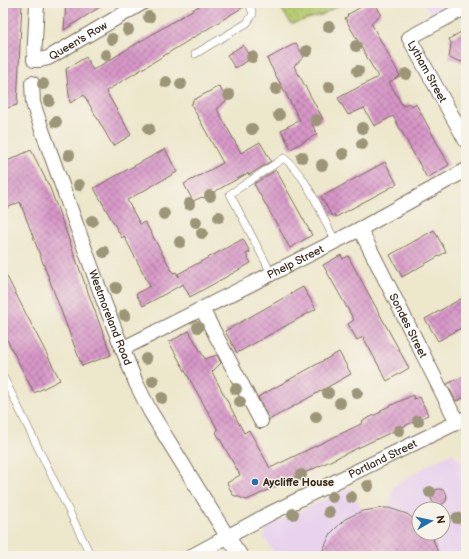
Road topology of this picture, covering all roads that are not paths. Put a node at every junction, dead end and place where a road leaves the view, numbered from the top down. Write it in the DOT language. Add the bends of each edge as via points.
graph roads {
  1 [pos="37,3"];
  2 [pos="142,3"];
  3 [pos="249,3"];
  4 [pos="466,7"];
  5 [pos="195,54"];
  6 [pos="32,83"];
  7 [pos="466,141"];
  8 [pos="466,170"];
  9 [pos="360,228"];
  10 [pos="336,240"];
  11 [pos="270,274"];
  12 [pos="202,309"];
  13 [pos="122,349"];
  14 [pos="3,376"];
  15 [pos="461,420"];
  16 [pos="261,421"];
  17 [pos="227,536"];
  18 [pos="91,556"];
  19 [pos="192,556"];
  20 [pos="241,556"];
  1 -- 2 [label="street, Queen's Row" via="34,60 48,58"];
  3 -- 5 [label="lane" via="253,14 247,23"];
  4 -- 7 [label="street, Lytham Street" via="409,38"];
  6 -- 13 [label="street, Westmoreland Road" via="33,103 41,127"];
  8 -- 9 [label="street, Phelp Street"];
  9 -- 10 [label="street, Phelp Street"];
  9 -- 15 [label="street, Sondes Street"];
  10 -- 11 [label="street, Phelp Street"];
  10 -- 11 [label="lane" via="295,167 284,158 230,194"];
  11 -- 12 [label="street, Phelp Street"];
  12 -- 13 [label="street, Phelp Street"];
  12 -- 16 [label="street"];
  13 -- 17 [label="street, Westmoreland Road" via="150,411"];
  14 -- 18 [label="lane"];
  15 -- 17 [label="street, Portland Street"];
  17 -- 19 [label="street, Portland Street"];
  17 -- 20 [label="street, Westmoreland Road"];
}
